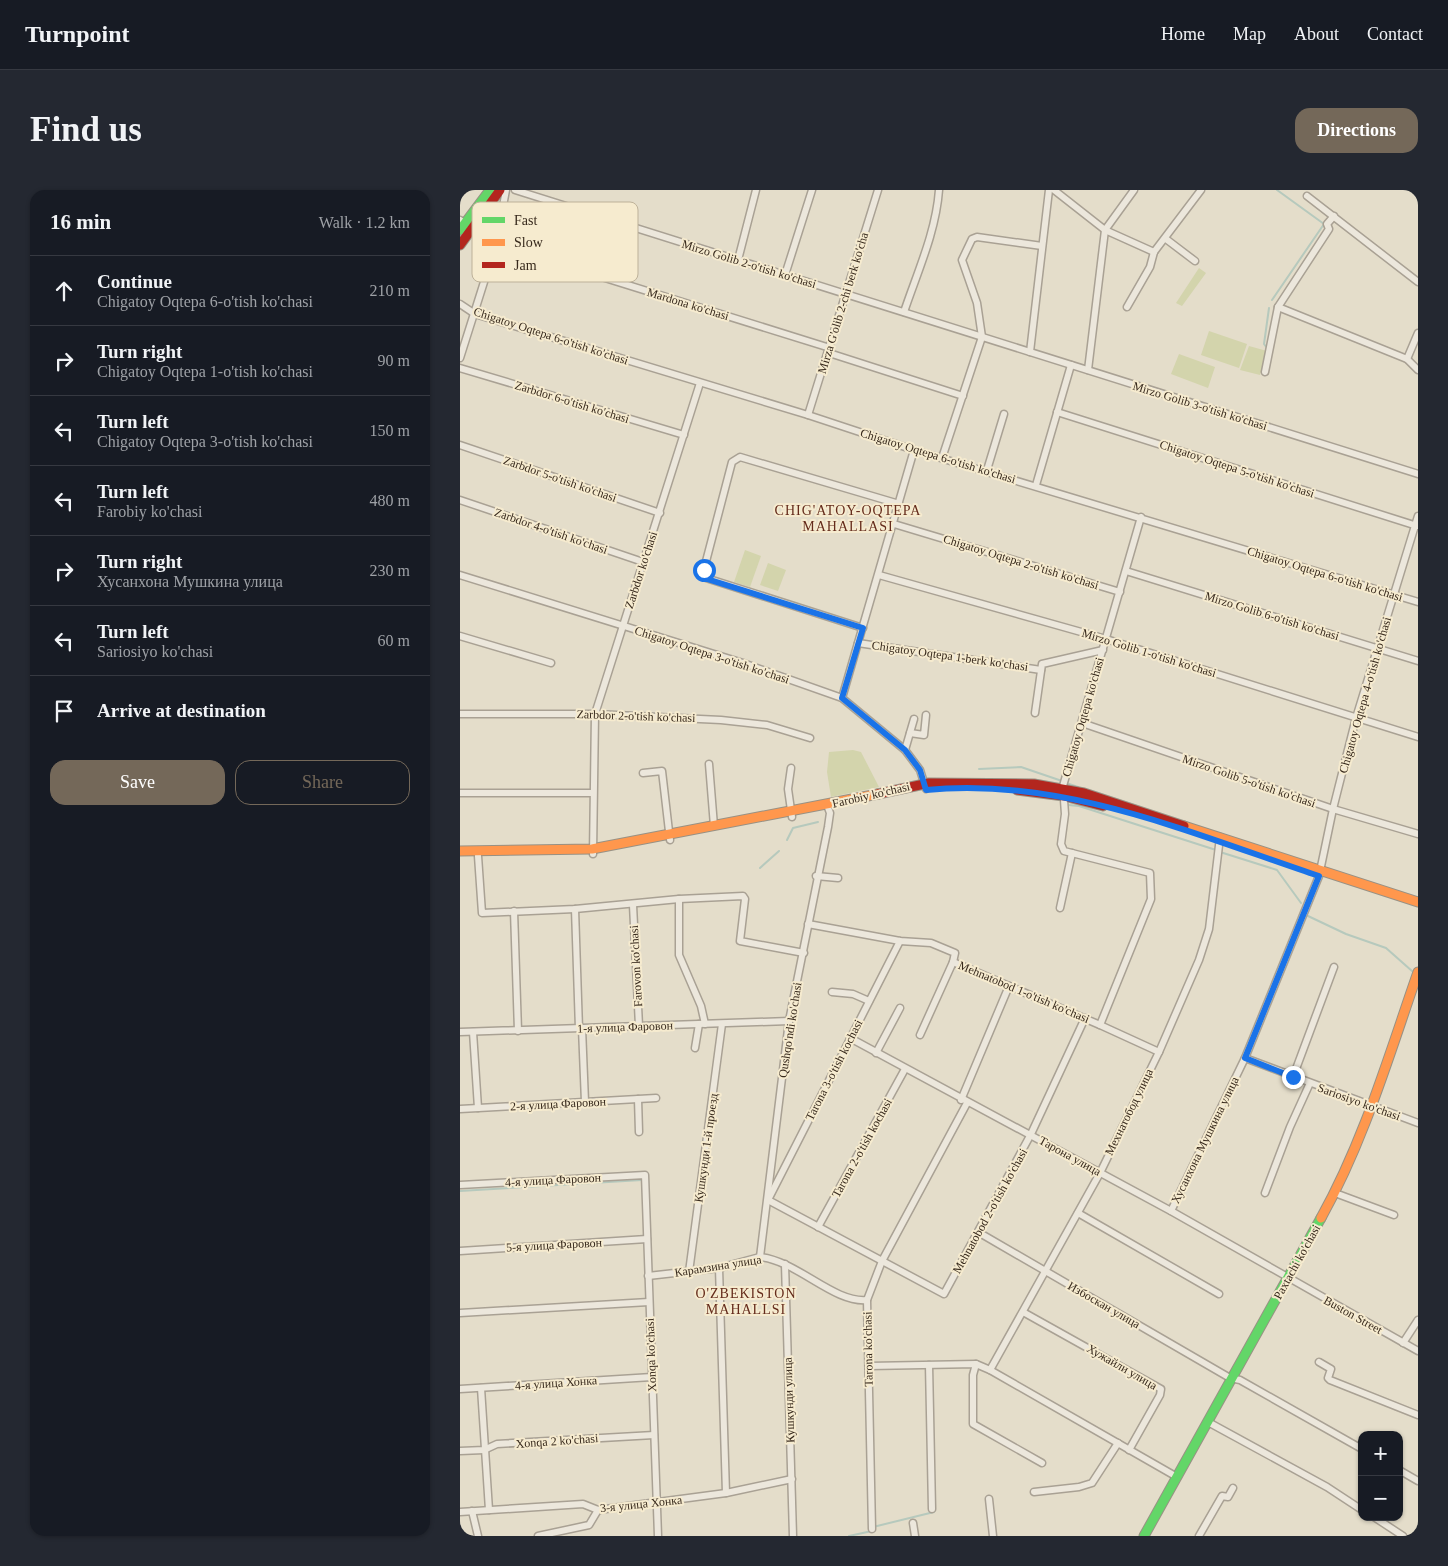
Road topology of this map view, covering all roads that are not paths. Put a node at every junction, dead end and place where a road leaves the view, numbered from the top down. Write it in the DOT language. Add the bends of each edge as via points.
graph roads {
  1 [pos="490,190"];
  2 [pos="500,190"];
  3 [pos="515,190"];
  4 [pos="756,190"];
  5 [pos="812,190"];
  6 [pos="878,190"];
  7 [pos="939,190"];
  8 [pos="1049,190"];
  9 [pos="1054,190"];
  10 [pos="1134,190"];
  11 [pos="1201,190"];
  12 [pos="1306,196"];
  13 [pos="481,202"];
  14 [pos="488,202"];
  15 [pos="553,202"];
  16 [pos="472,215"];
  17 [pos="1334,216"];
  18 [pos="464,226"];
  19 [pos="638,229"];
  20 [pos="1105,230"];
  21 [pos="1166,239"];
  22 [pos="460,245"];
  23 [pos="1042,246"];
  24 [pos="1154,252"];
  25 [pos="738,260"];
  26 [pos="1195,261"];
  27 [pos="785,275"];
  28 [pos="485,282"];
  29 [pos="614,282"];
  30 [pos="1418,282"];
  31 [pos="847,295"];
  32 [pos="460,304"];
  33 [pos="1127,307"];
  34 [pos="1278,307"];
  35 [pos="904,312"];
  36 [pos="475,314"];
  37 [pos="1418,332"];
  38 [pos="982,337"];
  39 [pos="829,351"];
  40 [pos="1030,352"];
  41 [pos="460,358"];
  42 [pos="1407,359"];
  43 [pos="1071,365"];
  44 [pos="460,368"];
  45 [pos="1088,370"];
  46 [pos="1418,370"];
  47 [pos="1265,372"];
  48 [pos="700,383"];
  49 [pos="963,396"];
  50 [pos="1057,412"];
  51 [pos="1004,414"];
  52 [pos="808,415"];
  53 [pos="684,435"];
  54 [pos="460,445"];
  55 [pos="914,450"];
  56 [pos="942,458"];
  57 [pos="987,470"];
  58 [pos="1418,474"];
  59 [pos="1036,485"];
  60 [pos="460,500"];
  61 [pos="899,504"];
  62 [pos="660,513"];
  63 [pos="1418,516"];
  64 [pos="1141,517"];
  65 [pos="894,524"];
  66 [pos="1416,526"];
  67 [pos="643,562"];
  68 [pos="1126,571"];
  69 [pos="460,575"];
  70 [pos="879,575"];
  71 [pos="1120,592"];
  72 [pos="1394,594"];
  73 [pos="1418,602"];
  74 [pos="623,627"];
  75 [pos="863,628"];
  76 [pos="460,636"];
  77 [pos="1106,639"];
  78 [pos="858,643"];
  79 [pos="1377,648"];
  80 [pos="1103,650"];
  81 [pos="1418,661"];
  82 [pos="551,663"];
  83 [pos="1041,670"];
  84 [pos="842,698"];
  85 [pos="1035,713"];
  86 [pos="460,714"];
  87 [pos="595,714"];
  88 [pos="926,715"];
  89 [pos="1356,718"];
  90 [pos="914,719"];
  91 [pos="1082,723"];
  92 [pos="910,732"];
  93 [pos="1418,737"];
  94 [pos="810,738"];
  95 [pos="905,750"];
  96 [pos="709,764"];
  97 [pos="791,768"];
  98 [pos="643,773"];
  99 [pos="925,787"];
  100 [pos="594,792"];
  101 [pos="460,793"];
  102 [pos="1064,796"];
  103 [pos="828,807"];
  104 [pos="1333,809"];
  105 [pos="792,814"];
  106 [pos="714,826"];
  107 [pos="1418,834"];
  108 [pos="670,838"];
  109 [pos="1220,840"];
  110 [pos="460,851"];
  111 [pos="593,851"];
  112 [pos="1072,853"];
  113 [pos="478,856"];
  114 [pos="460,857"];
  115 [pos="1320,873"];
  116 [pos="816,876"];
  117 [pos="838,878"];
  118 [pos="679,899"];
  119 [pos="1418,902"];
  120 [pos="634,905"];
  121 [pos="1060,908"];
  122 [pos="1418,908"];
  123 [pos="575,909"];
  124 [pos="514,911"];
  125 [pos="808,924"];
  126 [pos="900,941"];
  127 [pos="804,952"];
  128 [pos="953,962"];
  129 [pos="1334,967"];
  130 [pos="1418,972"];
  131 [pos="1008,986"];
  132 [pos="832,992"];
  133 [pos="869,1002"];
  134 [pos="900,1008"];
  135 [pos="1085,1018"];
  136 [pos="789,1021"];
  137 [pos="702,1024"];
  138 [pos="722,1024"];
  139 [pos="1100,1024"];
  140 [pos="639,1026"];
  141 [pos="581,1028"];
  142 [pos="518,1031"];
  143 [pos="460,1032"];
  144 [pos="473,1032"];
  145 [pos="920,1036"];
  146 [pos="850,1038"];
  147 [pos="695,1048"];
  148 [pos="1159,1052"];
  149 [pos="876,1053"];
  150 [pos="1245,1058"];
  151 [pos="905,1069"];
  152 [pos="1293,1077"];
  153 [pos="1310,1084"];
  154 [pos="656,1098"];
  155 [pos="638,1099"];
  156 [pos="964,1101"];
  157 [pos="585,1102"];
  158 [pos="1371,1106"];
  159 [pos="478,1108"];
  160 [pos="460,1109"];
  161 [pos="1418,1123"];
  162 [pos="639,1132"];
  163 [pos="1031,1134"];
  164 [pos="1100,1173"];
  165 [pos="645,1175"];
  166 [pos="460,1185"];
  167 [pos="1335,1193"];
  168 [pos="1265,1194"];
  169 [pos="768,1200"];
  170 [pos="1171,1211"];
  171 [pos="1078,1213"];
  172 [pos="1394,1215"];
  173 [pos="818,1227"];
  174 [pos="978,1232"];
  175 [pos="648,1239"];
  176 [pos="460,1251"];
  177 [pos="760,1257"];
  178 [pos="882,1261"];
  179 [pos="785,1264"];
  180 [pos="719,1268"];
  181 [pos="1046,1271"];
  182 [pos="689,1272"];
  183 [pos="648,1276"];
  184 [pos="1288,1279"];
  185 [pos="1219,1294"];
  186 [pos="867,1300"];
  187 [pos="649,1302"];
  188 [pos="1023,1312"];
  189 [pos="460,1313"];
  190 [pos="1418,1320"];
  191 [pos="1403,1343"];
  192 [pos="1418,1351"];
  193 [pos="1319,1362"];
  194 [pos="976,1364"];
  195 [pos="929,1365"];
  196 [pos="868,1366"];
  197 [pos="990,1370"];
  198 [pos="652,1377"];
  199 [pos="1230,1378"];
  200 [pos="481,1388"];
  201 [pos="460,1389"];
  202 [pos="1418,1415"];
  203 [pos="1208,1422"];
  204 [pos="654,1435"];
  205 [pos="1118,1443"];
  206 [pos="1358,1447"];
  207 [pos="484,1450"];
  208 [pos="1129,1450"];
  209 [pos="460,1451"];
  210 [pos="1042,1463"];
  211 [pos="1403,1472"];
  212 [pos="1177,1477"];
  213 [pos="792,1479"];
  214 [pos="1418,1481"];
  215 [pos="1233,1488"];
  216 [pos="1034,1492"];
  217 [pos="726,1493"];
  218 [pos="989,1499"];
  219 [pos="656,1504"];
  220 [pos="1358,1507"];
  221 [pos="932,1509"];
  222 [pos="489,1510"];
  223 [pos="598,1510"];
  224 [pos="472,1511"];
  225 [pos="460,1512"];
  226 [pos="1380,1521"];
  227 [pos="913,1523"];
  228 [pos="872,1530"];
  229 [pos="478,1536"];
  230 [pos="538,1536"];
  231 [pos="658,1536"];
  232 [pos="793,1536"];
  233 [pos="915,1536"];
  234 [pos="993,1536"];
  235 [pos="1144,1536"];
  236 [pos="1199,1536"];
  237 [pos="1403,1536"];
  1 -- 13 [label="main road"];
  2 -- 14 [label="main road"];
  3 -- 15 [label="street, Mirzo Golib 2-o'tish ko'chasi"];
  4 -- 25 [label="street"];
  5 -- 27 [label="street"];
  6 -- 31 [label="street, Mirza G'olib 2-chi berk ko'cha"];
  7 -- 35 [label="street" via="928,238"];
  8 -- 23 [label="street"];
  9 -- 20 [label="street"];
  10 -- 20 [label="street"];
  11 -- 21 [label="street"];
  12 -- 17 [label="street"];
  16 -- 18 [label="main road"];
  17 -- 30 [label="street"];
  17 -- 34 [label="street" via="1327,224 1329,229"];
  18 -- 22 [label="main road"];
  19 -- 25 [label="street, Mirzo Golib 2-o'tish ko'chasi"];
  20 -- 24 [label="street"];
  20 -- 45 [label="street"];
  21 -- 24 [label="street"];
  21 -- 26 [label="street"];
  23 -- 38 [label="street" via="972,238 961,258 977,303"];
  23 -- 40 [label="street"];
  24 -- 33 [label="street" via="1150,268"];
  25 -- 27 [label="street, Mirzo Golib 2-o'tish ko'chasi"];
  27 -- 31 [label="street, Mirzo Golib 2-o'tish ko'chasi"];
  28 -- 36 [label="street"];
  29 -- 39 [label="street, Mardona ko'chasi"];
  31 -- 35 [label="street, Mirzo Golib 2-o'tish ko'chasi"];
  31 -- 39 [label="street, Mirza G'olib 2-chi berk ko'cha"];
  32 -- 36 [label="street, Chigatoy Oqtepa 6-o'tish ko'chasi"];
  34 -- 42 [label="street"];
  34 -- 47 [label="street"];
  35 -- 38 [label="street, Mirzo Golib 2-o'tish ko'chasi"];
  36 -- 41 [label="street"];
  36 -- 48 [label="street, Chigatoy Oqtepa 6-o'tish ko'chasi"];
  37 -- 42 [label="street"];
  38 -- 40 [label="street, Mirzo Golib 3-o'tish ko'chasi"];
  38 -- 49 [label="street"];
  39 -- 49 [label="street, Mardona ko'chasi"];
  39 -- 52 [label="street, Mirza G'olib 2-chi berk ko'cha"];
  40 -- 43 [label="street, Mirzo Golib 3-o'tish ko'chasi"];
  42 -- 46 [label="street"];
  43 -- 45 [label="street, Mirzo Golib 3-o'tish ko'chasi"];
  43 -- 50 [label="street"];
  44 -- 53 [label="street, Zarbdor 6-o'tish ko'chasi"];
  45 -- 58 [label="street, Mirzo Golib 3-o'tish ko'chasi"];
  48 -- 52 [label="street, Chigatoy Oqtepa 6-o'tish ko'chasi"];
  48 -- 53 [label="street, Zarbdor ko'chasi"];
  49 -- 56 [label="street"];
  50 -- 59 [label="street"];
  50 -- 66 [label="street, Chigatoy Oqtepa 5-o'tish ko'chasi"];
  51 -- 57 [label="street"];
  52 -- 55 [label="street, Chigatoy Oqtepa 6-o'tish ko'chasi"];
  53 -- 62 [label="street, Zarbdor ko'chasi"];
  54 -- 62 [label="street, Zarbdor 5-o'tish ko'chasi"];
  55 -- 56 [label="street, Chigatoy Oqtepa 6-o'tish ko'chasi"];
  55 -- 61 [label="street"];
  56 -- 57 [label="street, Chigatoy Oqtepa 6-o'tish ko'chasi"];
  57 -- 59 [label="street, Chigatoy Oqtepa 6-o'tish ko'chasi"];
  59 -- 64 [label="street, Chigatoy Oqtepa 6-o'tish ko'chasi"];
  60 -- 67 [label="street, Zarbdor 4-o'tish ko'chasi"];
  61 -- 65 [label="street"];
  61 -- 75 [label="street" via="740,457 732,462 704,569 706,578"];
  62 -- 67 [label="street, Zarbdor ko'chasi"];
  63 -- 66 [label="street, Chigatoy Oqtepa 4-o'tish ko'chasi"];
  64 -- 68 [label="street, Chigatoy Oqtepa ko'chasi"];
  64 -- 72 [label="street, Chigatoy Oqtepa 6-o'tish ko'chasi"];
  65 -- 70 [label="street"];
  65 -- 71 [label="street, Chigatoy Oqtepa 2-o'tish ko'chasi"];
  66 -- 72 [label="street, Chigatoy Oqtepa 4-o'tish ko'chasi"];
  67 -- 74 [label="street, Zarbdor ko'chasi"];
  68 -- 71 [label="street, Chigatoy Oqtepa ko'chasi"];
  68 -- 79 [label="street, Mirzo Golib 6-o'tish ko'chasi"];
  69 -- 74 [label="street, Chigatoy Oqtepa 3-o'tish ko'chasi"];
  70 -- 75 [label="street"];
  70 -- 77 [label="street, Mirzo Golib 1-o'tish ko'chasi"];
  71 -- 77 [label="street, Chigatoy Oqtepa ko'chasi"];
  72 -- 73 [label="street, Chigatoy Oqtepa 6-o'tish ko'chasi"];
  72 -- 79 [label="street, Chigatoy Oqtepa 4-o'tish ko'chasi"];
  74 -- 84 [label="street, Chigatoy Oqtepa 3-o'tish ko'chasi" via="743,662"];
  74 -- 87 [label="street, Zarbdor ko'chasi"];
  75 -- 78 [label="street"];
  76 -- 82 [label="street"];
  77 -- 80 [label="street, Chigatoy Oqtepa ko'chasi"];
  77 -- 89 [label="street, Mirzo Golib 1-o'tish ko'chasi"];
  78 -- 83 [label="street, Chigatoy Oqtepa 1-berk ko'chasi"];
  78 -- 84 [label="street"];
  79 -- 81 [label="street, Mirzo Golib 6-o'tish ko'chasi"];
  79 -- 89 [label="street, Chigatoy Oqtepa 4-o'tish ko'chasi"];
  80 -- 83 [label="street, Chigatoy Oqtepa 1-berk ko'chasi" via="1044,663"];
  80 -- 91 [label="street, Chigatoy Oqtepa ko'chasi"];
  83 -- 85 [label="street, Chigatoy Oqtepa 1-berk ko'chasi"];
  84 -- 95 [label="street, Chigatoy Oqtepa 3-o'tish ko'chasi"];
  86 -- 87 [label="street, Zarbdor 2-o'tish ko'chasi"];
  87 -- 94 [label="street, Zarbdor 2-o'tish ko'chasi" via="744,722 767,725"];
  87 -- 100 [label="street, Zarbdor ko'chasi"];
  88 -- 92 [label="street" via="924,735"];
  89 -- 93 [label="street, Mirzo Golib 1-o'tish ko'chasi"];
  89 -- 104 [label="street, Chigatoy Oqtepa 4-o'tish ko'chasi"];
  90 -- 92 [label="street"];
  91 -- 102 [label="street, Chigatoy Oqtepa ko'chasi"];
  91 -- 104 [label="street, Mirzo Golib 5-o'tish ko'chasi"];
  92 -- 95 [label="street"];
  95 -- 99 [label="street, Chigatoy Oqtepa 3-o'tish ko'chasi" via="920,770"];
  96 -- 106 [label="street"];
  97 -- 105 [label="street" via="788,788"];
  98 -- 108 [label="street" via="662,771"];
  99 -- 102 [label="main road, Farobiy ko'chasi" via="953,781 999,782"];
  99 -- 103 [label="main road, Farobiy ko'chasi"];
  100 -- 101 [label="street"];
  100 -- 111 [label="street, Zarbdor ko'chasi"];
  102 -- 109 [label="main road, Farobiy ko'chasi" via="1126,806"];
  102 -- 112 [label="street, Chigatoy Oqtepa ko'chasi" via="1061,844 1064,851"];
  103 -- 105 [label="main road, Farobiy ko'chasi"];
  103 -- 116 [label="street, Qushqo'ndi ko'chasi" via="828,827"];
  104 -- 107 [label="street, Mirzo Golib 5-o'tish ko'chasi"];
  104 -- 115 [label="street, Chigatoy Oqtepa 4-o'tish ko'chasi"];
  105 -- 106 [label="main road, Farobiy ko'chasi"];
  105 -- 108 [label="main road, Farobiy ko'chasi"];
  106 -- 108 [label="main road, Farobiy ko'chasi"];
  108 -- 111 [label="main road, Farobiy ko'chasi"];
  109 -- 115 [label="main road, Farobiy ko'chasi"];
  109 -- 148 [label="street, Мехнатобод улица" via="1209,929 1200,960"];
  110 -- 111 [label="main road, Farobiy ko'chasi"];
  111 -- 113 [label="main road, Farobiy ko'chasi"];
  112 -- 121 [label="street"];
  112 -- 139 [label="street" via="1150,873 1151,900"];
  113 -- 114 [label="main road, Farobiy ko'chasi"];
  113 -- 124 [label="street" via="482,913"];
  115 -- 119 [label="main road, Farobiy ko'chasi"];
  115 -- 122 [label="main road, Farobiy ko'chasi"];
  115 -- 150 [label="street, Хусанхона Мушкина улица"];
  116 -- 117 [label="street"];
  116 -- 125 [label="street, Qushqo'ndi ko'chasi"];
  118 -- 120 [label="street"];
  118 -- 127 [label="street" via="745,896 740,941"];
  118 -- 137 [label="street" via="679,955 702,1006"];
  120 -- 123 [label="street"];
  120 -- 140 [label="street, Farovon ko'chasi"];
  123 -- 124 [label="street"];
  123 -- 141 [label="street"];
  124 -- 142 [label="street"];
  125 -- 126 [label="street, Mehnatobod 1-o'tish ko'chasi"];
  125 -- 127 [label="street, Qushqo'ndi ko'chasi"];
  126 -- 128 [label="street, Mehnatobod 1-o'tish ko'chasi" via="939,946 955,954"];
  126 -- 133 [label="street, Tarona 3-o'tish kochasi"];
  127 -- 136 [label="street, Qushqo'ndi ko'chasi"];
  128 -- 131 [label="street, Mehnatobod 1-o'tish ko'chasi"];
  128 -- 145 [label="street"];
  129 -- 152 [label="street"];
  130 -- 158 [label="main road, Paxtachi ko'chasi"];
  131 -- 135 [label="street, Mehnatobod 1-o'tish ko'chasi"];
  131 -- 156 [label="street, Tarona ko'chasi"];
  132 -- 133 [label="street" via="853,994"];
  133 -- 146 [label="street, Tarona 3-o'tish kochasi"];
  134 -- 149 [label="street"];
  135 -- 139 [label="street, Mehnatobod 1-o'tish ko'chasi"];
  135 -- 163 [label="street, Mehnatobod 2-o'tish ko'chasi"];
  136 -- 138 [label="street, 1-я улица Фаровон"];
  136 -- 169 [label="street, Qushqo'ndi ko'chasi"];
  137 -- 138 [label="street, 1-я улица Фаровон"];
  137 -- 140 [label="street, 1-я улица Фаровон"];
  137 -- 147 [label="street"];
  138 -- 182 [label="street, Кушкунди 1-й проезд"];
  139 -- 148 [label="street, Mehnatobod 1-o'tish ko'chasi"];
  140 -- 141 [label="street, 1-я улица Фаровон"];
  141 -- 142 [label="street, 1-я улица Фаровон"];
  141 -- 157 [label="street"];
  142 -- 144 [label="street, 1-я улица Фаровон"];
  143 -- 144 [label="street, 1-я улица Фаровон"];
  144 -- 159 [label="street"];
  146 -- 149 [label="street, Тарона улица"];
  146 -- 169 [label="street, Tarona 3-o'tish kochasi"];
  148 -- 164 [label="street, Мехнатобод улица"];
  149 -- 151 [label="street, Тарона улица"];
  150 -- 152 [label="street, Sariosiyo ko'chasi"];
  150 -- 170 [label="street, Хусанхона Мушкина улица"];
  151 -- 156 [label="street, Тарона улица"];
  151 -- 173 [label="street, Tarona 2-o'tish kochasi"];
  152 -- 153 [label="street, Sariosiyo ko'chasi"];
  153 -- 158 [label="street, Sariosiyo ko'chasi"];
  153 -- 168 [label="street"];
  154 -- 155 [label="street, 2-я улица Фаровон"];
  155 -- 157 [label="street, 2-я улица Фаровон"];
  155 -- 162 [label="street"];
  156 -- 163 [label="street, Тарона улица"];
  156 -- 178 [label="street, Tarona ko'chasi"];
  157 -- 159 [label="street, 2-я улица Фаровон"];
  158 -- 161 [label="street, Sariosiyo ko'chasi"];
  158 -- 167 [label="main road, Paxtachi ko'chasi"];
  159 -- 160 [label="street, 2-я улица Фаровон"];
  163 -- 164 [label="street, Тарона улица"];
  163 -- 174 [label="street, Mehnatobod 2-o'tish ko'chasi"];
  164 -- 170 [label="street, Тарона улица"];
  164 -- 171 [label="street, Мехнатобод улица"];
  165 -- 166 [label="street, 4-я улица Фаровон"];
  165 -- 175 [label="street, Xonqa ko'chasi"];
  167 -- 172 [label="street"];
  167 -- 184 [label="main road, Paxtachi ko'chasi"];
  169 -- 173 [label="street"];
  169 -- 177 [label="street, Qushqo'ndi ko'chasi"];
  170 -- 184 [label="street, Тарона улица"];
  171 -- 181 [label="street, Мехнатобод улица"];
  171 -- 185 [label="street"];
  173 -- 178 [label="street"];
  174 -- 178 [label="street, Mehnatobod 2-o'tish ko'chasi" via="944,1294"];
  174 -- 181 [label="street, Избоскан улица"];
  175 -- 176 [label="street, 5-я улица Фаровон"];
  175 -- 183 [label="street, Xonqa ko'chasi"];
  177 -- 179 [label="street, Карамзина улица"];
  177 -- 180 [label="street, Карамзина улица"];
  178 -- 186 [label="street, Tarona ko'chasi"];
  179 -- 186 [label="street, Карамзина улица" via="853,1301"];
  179 -- 213 [label="street, Кушкунди улица"];
  180 -- 182 [label="street, Карамзина улица"];
  180 -- 217 [label="street"];
  181 -- 188 [label="street, Мехнатобод улица"];
  181 -- 199 [label="street, Избоскан улица"];
  182 -- 183 [label="street, Карамзина улица"];
  183 -- 187 [label="street, Xonqa ko'chasi"];
  184 -- 191 [label="street, Buston Street"];
  184 -- 199 [label="main road, Paxtachi ko'chasi"];
  186 -- 196 [label="street, Tarona ko'chasi"];
  187 -- 189 [label="street"];
  187 -- 198 [label="street, Xonqa ko'chasi"];
  188 -- 197 [label="street, Мехнатобод улица"];
  188 -- 208 [label="street, Хужайли улица" via="1161,1389"];
  190 -- 191 [label="street"];
  191 -- 192 [label="street, Buston Street"];
  193 -- 202 [label="street" via="1331,1369 1330,1380"];
  194 -- 195 [label="street"];
  194 -- 197 [label="street"];
  194 -- 210 [label="street" via="973,1424"];
  195 -- 196 [label="street"];
  195 -- 221 [label="street"];
  196 -- 228 [label="street, Tarona ko'chasi"];
  197 -- 205 [label="street"];
  198 -- 200 [label="street, 4-я улица Хонка"];
  198 -- 204 [label="street, Xonqa ko'chasi"];
  199 -- 203 [label="main road, Paxtachi ko'chasi"];
  199 -- 206 [label="street, Избоскан улица" via="1240,1380"];
  200 -- 201 [label="street, 4-я улица Хонка"];
  200 -- 207 [label="street"];
  203 -- 212 [label="main road, Paxtachi ko'chasi"];
  203 -- 220 [label="street"];
  204 -- 207 [label="street, Xonqa 2 ko'chasi" via="497,1444"];
  204 -- 219 [label="street, Xonqa ko'chasi"];
  205 -- 208 [label="street"];
  205 -- 216 [label="street" via="1092,1483"];
  207 -- 209 [label="street, Xonqa 2 ko'chasi"];
  207 -- 222 [label="street"];
  208 -- 212 [label="street"];
  211 -- 214 [label="street"];
  212 -- 235 [label="main road, Paxtachi ko'chasi"];
  213 -- 217 [label="street, 3-я улица Хонка"];
  213 -- 232 [label="street, Кушкунди улица"];
  215 -- 236 [label="street" via="1228,1496 1222,1496"];
  217 -- 219 [label="street, 3-я улица Хонка"];
  218 -- 234 [label="street"];
  219 -- 223 [label="street, 3-я улица Хонка"];
  219 -- 231 [label="street, Xonqa ko'chasi"];
  222 -- 223 [label="street, 3-я улица Хонка" via="583,1504"];
  222 -- 224 [label="street, 3-я улица Хонка"];
  223 -- 230 [label="street" via="589,1525"];
  224 -- 225 [label="street, 3-я улица Хонка"];
  224 -- 229 [label="street"];
  226 -- 237 [label="street"];
  227 -- 233 [label="street"];
}
